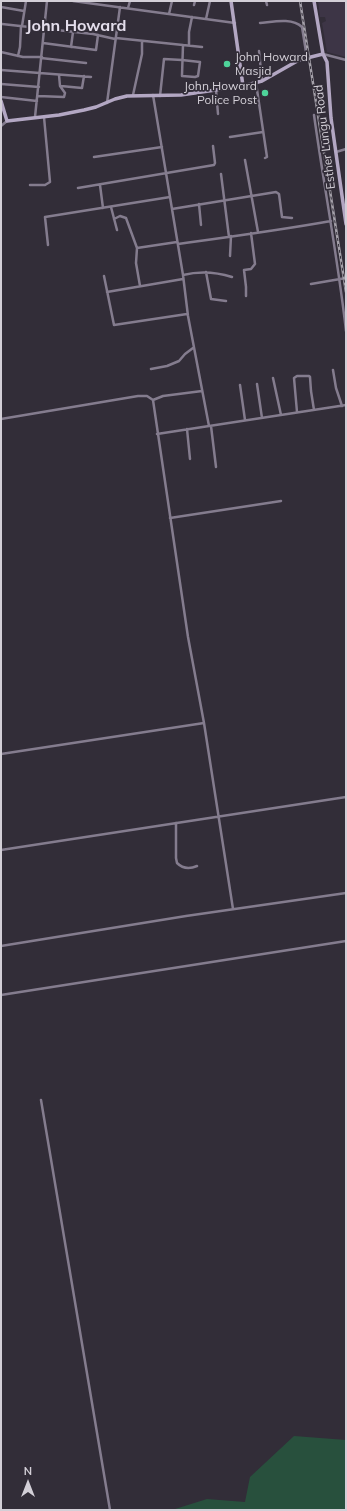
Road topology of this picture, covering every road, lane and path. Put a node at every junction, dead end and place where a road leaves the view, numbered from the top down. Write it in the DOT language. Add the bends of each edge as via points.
graph roads {
  1 [pos="26,1"];
  2 [pos="47,1"];
  3 [pos="73,1"];
  4 [pos="130,1"];
  5 [pos="172,1"];
  6 [pos="195,1"];
  7 [pos="210,1"];
  8 [pos="231,1"];
  9 [pos="266,1"];
  10 [pos="314,1"];
  11 [pos="194,5"];
  12 [pos="267,5"];
  13 [pos="1,7"];
  14 [pos="120,7"];
  15 [pos="128,8"];
  16 [pos="24,11"];
  17 [pos="168,14"];
  18 [pos="192,17"];
  19 [pos="206,19"];
  20 [pos="235,23"];
  21 [pos="260,23"];
  22 [pos="2,24"];
  23 [pos="22,26"];
  24 [pos="44,29"];
  25 [pos="73,32"];
  26 [pos="98,35"];
  27 [pos="116,38"];
  28 [pos="142,41"];
  29 [pos="43,43"];
  30 [pos="183,45"];
  31 [pos="189,45"];
  32 [pos="71,47"];
  33 [pos="202,47"];
  34 [pos="259,51"];
  35 [pos="1,52"];
  36 [pos="324,54"];
  37 [pos="18,56"];
  38 [pos="41,58"];
  39 [pos="307,58"];
  40 [pos="182,60"];
  41 [pos="346,60"];
  42 [pos="86,63"];
  43 [pos="1,70"];
  44 [pos="40,73"];
  45 [pos="59,75"];
  46 [pos="84,76"];
  47 [pos="91,77"];
  48 [pos="262,81"];
  49 [pos="256,82"];
  50 [pos="1,84"];
  51 [pos="60,86"];
  52 [pos="243,86"];
  53 [pos="39,87"];
  54 [pos="216,90"];
  55 [pos="133,95"];
  56 [pos="153,95"];
  57 [pos="38,96"];
  58 [pos="160,96"];
  59 [pos="1,97"];
  60 [pos="1,101"];
  61 [pos="37,101"];
  62 [pos="107,103"];
  63 [pos="2,109"];
  64 [pos="218,114"];
  65 [pos="314,115"];
  66 [pos="44,116"];
  67 [pos="35,117"];
  68 [pos="6,121"];
  69 [pos="1,126"];
  70 [pos="263,132"];
  71 [pos="230,137"];
  72 [pos="213,146"];
  73 [pos="162,147"];
  74 [pos="346,149"];
  75 [pos="336,152"];
  76 [pos="94,157"];
  77 [pos="266,158"];
  78 [pos="245,160"];
  79 [pos="166,173"];
  80 [pos="221,174"];
  81 [pos="30,185"];
  82 [pos="100,185"];
  83 [pos="78,188"];
  84 [pos="252,196"];
  85 [pos="170,197"];
  86 [pos="225,201"];
  87 [pos="198,204"];
  88 [pos="111,207"];
  89 [pos="103,208"];
  90 [pos="172,209"];
  91 [pos="292,218"];
  92 [pos="114,219"];
  93 [pos="331,221"];
  94 [pos="346,224"];
  95 [pos="201,225"];
  96 [pos="117,230"];
  97 [pos="258,232"];
  98 [pos="251,233"];
  99 [pos="230,236"];
  100 [pos="178,243"];
  101 [pos="48,245"];
  102 [pos="137,248"];
  103 [pos="230,256"];
  104 [pos="206,272"];
  105 [pos="104,276"];
  106 [pos="183,277"];
  107 [pos="232,277"];
  108 [pos="346,278"];
  109 [pos="339,280"];
  110 [pos="311,284"];
  111 [pos="140,286"];
  112 [pos="107,292"];
  113 [pos="246,296"];
  114 [pos="226,301"];
  115 [pos="187,314"];
  116 [pos="346,331"];
  117 [pos="193,348"];
  118 [pos="151,369"];
  119 [pos="333,370"];
  120 [pos="273,378"];
  121 [pos="257,384"];
  122 [pos="240,385"];
  123 [pos="202,391"];
  124 [pos="153,400"];
  125 [pos="346,405"];
  126 [pos="342,406"];
  127 [pos="314,410"];
  128 [pos="297,412"];
  129 [pos="280,415"];
  130 [pos="262,418"];
  131 [pos="1,419"];
  132 [pos="246,420"];
  133 [pos="210,426"];
  134 [pos="187,430"];
  135 [pos="157,434"];
  136 [pos="190,459"];
  137 [pos="216,467"];
  138 [pos="281,501"];
  139 [pos="170,518"];
  140 [pos="204,723"];
  141 [pos="1,754"];
  142 [pos="346,797"];
  143 [pos="218,816"];
  144 [pos="176,823"];
  145 [pos="1,850"];
  146 [pos="198,866"];
  147 [pos="346,893"];
  148 [pos="233,909"];
  149 [pos="346,941"];
  150 [pos="1,946"];
  151 [pos="1,995"];
  152 [pos="41,1100"];
  153 [pos="110,1510"];
  1 -- 16 [label="street"];
  2 -- 24 [label="street"];
  3 -- 14 [label="street"];
  4 -- 15 [label="street"];
  5 -- 17 [label="street"];
  6 -- 11 [label="street"];
  7 -- 19 [label="street"];
  8 -- 20 [label="street"];
  9 -- 12 [label="street"];
  10 -- 36 [label="street, Esther Lungu Road"];
  13 -- 16 [label="street"];
  14 -- 15 [label="street"];
  14 -- 27 [label="street"];
  15 -- 17 [label="street"];
  16 -- 23 [label="street"];
  17 -- 18 [label="street"];
  18 -- 19 [label="street"];
  18 -- 31 [label="street"];
  19 -- 20 [label="street"];
  20 -- 52 [label="street"];
  21 -- 39 [label="street" via="283,21 300,24"];
  22 -- 23 [label="street"];
  23 -- 24 [label="street"];
  23 -- 37 [label="street"];
  24 -- 25 [label="street"];
  24 -- 29 [label="street"];
  25 -- 26 [label="street"];
  25 -- 32 [label="street"];
  26 -- 27 [label="street"];
  26 -- 32 [label="street" via="96,50"];
  27 -- 28 [label="street"];
  27 -- 62 [label="street"];
  28 -- 30 [label="street"];
  28 -- 55 [label="street" via="142,54"];
  29 -- 32 [label="street"];
  29 -- 38 [label="street"];
  30 -- 31 [label="street"];
  30 -- 40 [label="street"];
  31 -- 33 [label="street"];
  34 -- 48 [label="street"];
  35 -- 37 [label="street"];
  36 -- 39 [label="street"];
  36 -- 41 [label="street"];
  36 -- 75 [label="street, Esther Lungu Road" via="327,62"];
  37 -- 38 [label="street"];
  38 -- 42 [label="street"];
  38 -- 44 [label="street"];
  39 -- 48 [label="street"];
  40 -- 40 [label="street" via="182,76 198,76 200,62"];
  40 -- 58 [label="street" via="164,59"];
  43 -- 44 [label="street"];
  44 -- 45 [label="street"];
  44 -- 53 [label="street"];
  45 -- 46 [label="street"];
  45 -- 51 [label="street"];
  46 -- 47 [label="street"];
  46 -- 51 [label="street" via="82,88"];
  48 -- 49 [label="street"];
  49 -- 52 [label="street"];
  49 -- 70 [label="street"];
  50 -- 53 [label="street"];
  51 -- 57 [label="street" via="65,93 64,97"];
  52 -- 54 [label="street"];
  53 -- 57 [label="street"];
  54 -- 58 [label="street"];
  54 -- 64 [label="street"];
  55 -- 56 [label="street"];
  55 -- 62 [label="street"];
  56 -- 58 [label="street"];
  56 -- 73 [label="street"];
  57 -- 61 [label="street"];
  59 -- 61 [label="street"];
  60 -- 63 [label="street"];
  61 -- 67 [label="street"];
  62 -- 66 [label="street" via="84,110"];
  63 -- 68 [label="street"];
  65 -- 93 [label="street"];
  66 -- 67 [label="street"];
  66 -- 81 [label="street" via="50,182"];
  67 -- 68 [label="street"];
  68 -- 69 [label="street"];
  70 -- 71 [label="street"];
  70 -- 77 [label="street"];
  72 -- 79 [label="street" via="214,165"];
  73 -- 76 [label="street"];
  73 -- 79 [label="street"];
  74 -- 75 [label="street"];
  75 -- 94 [label="street, Esther Lungu Road"];
  78 -- 84 [label="street"];
  79 -- 82 [label="street"];
  79 -- 85 [label="street"];
  80 -- 86 [label="street"];
  82 -- 83 [label="street"];
  82 -- 89 [label="street"];
  84 -- 86 [label="street"];
  84 -- 91 [label="street" via="278,193 282,217"];
  84 -- 97 [label="street"];
  85 -- 88 [label="street"];
  85 -- 90 [label="street"];
  86 -- 87 [label="street"];
  86 -- 99 [label="street"];
  87 -- 90 [label="street"];
  87 -- 95 [label="street"];
  88 -- 89 [label="street"];
  88 -- 92 [label="street"];
  89 -- 101 [label="street" via="44,217"];
  90 -- 100 [label="street"];
  92 -- 96 [label="street"];
  92 -- 102 [label="street" via="122,216 126,218"];
  93 -- 97 [label="street"];
  93 -- 109 [label="street"];
  97 -- 98 [label="street"];
  98 -- 99 [label="street"];
  98 -- 113 [label="street" via="256,264 251,269 244,270"];
  99 -- 100 [label="street"];
  99 -- 103 [label="street"];
  100 -- 102 [label="street"];
  100 -- 106 [label="street"];
  102 -- 111 [label="street" via="136,263"];
  104 -- 106 [label="street"];
  104 -- 107 [label="street"];
  104 -- 114 [label="street" via="211,299"];
  105 -- 112 [label="street"];
  106 -- 111 [label="street"];
  106 -- 115 [label="street"];
  108 -- 109 [label="street"];
  109 -- 110 [label="street"];
  109 -- 116 [label="street"];
  111 -- 112 [label="street"];
  112 -- 115 [label="street" via="114,325"];
  115 -- 117 [label="street"];
  117 -- 118 [label="street" via="179,361"];
  117 -- 123 [label="street"];
  119 -- 126 [label="street"];
  120 -- 129 [label="street"];
  121 -- 130 [label="street"];
  122 -- 132 [label="street"];
  123 -- 124 [label="street" via="163,396"];
  123 -- 133 [label="street"];
  124 -- 131 [label="street" via="147,396 138,396"];
  124 -- 135 [label="street"];
  125 -- 126 [label="street"];
  126 -- 127 [label="street"];
  127 -- 128 [label="street"];
  127 -- 128 [label="street" via="310,377 297,376 294,378"];
  128 -- 129 [label="street"];
  129 -- 130 [label="street"];
  130 -- 132 [label="street"];
  132 -- 133 [label="street"];
  133 -- 134 [label="street"];
  133 -- 137 [label="street"];
  134 -- 135 [label="street"];
  134 -- 136 [label="street"];
  135 -- 139 [label="street"];
  138 -- 139 [label="street"];
  139 -- 140 [label="street"];
  140 -- 141 [label="street"];
  140 -- 143 [label="street"];
  142 -- 143 [label="street"];
  143 -- 144 [label="street"];
  143 -- 148 [label="street"];
  144 -- 145 [label="street"];
  144 -- 146 [label="street" via="177,863 185,868"];
  147 -- 148 [label="street"];
  148 -- 150 [label="street"];
  149 -- 151 [label="street"];
  152 -- 153 [label="street"];
}
